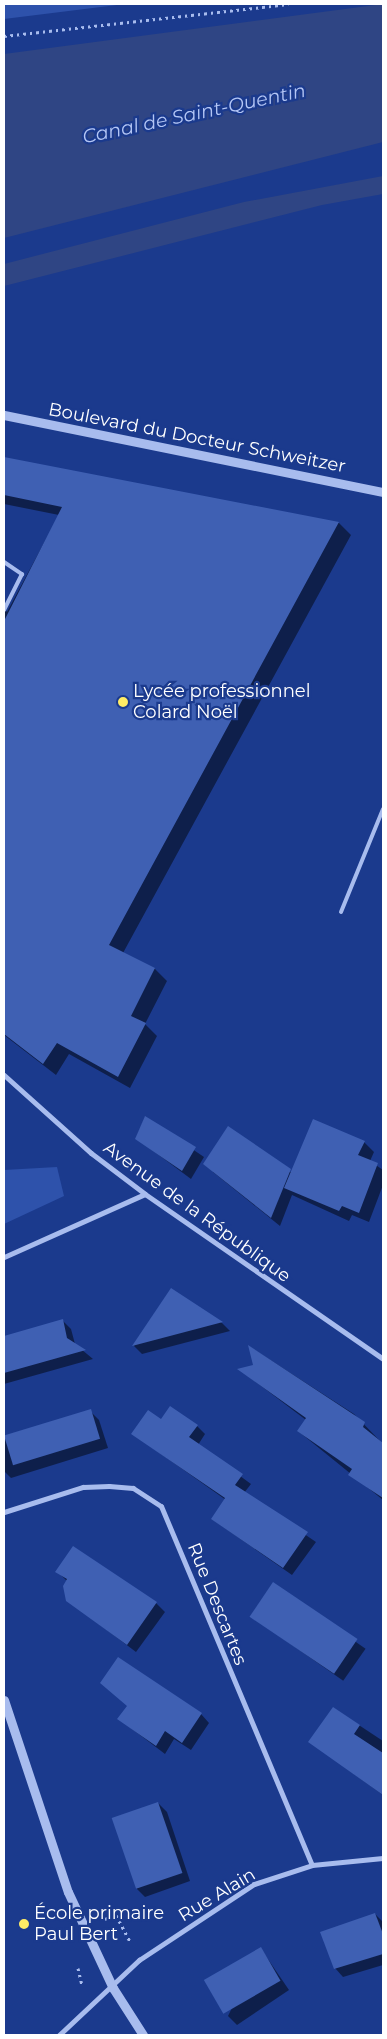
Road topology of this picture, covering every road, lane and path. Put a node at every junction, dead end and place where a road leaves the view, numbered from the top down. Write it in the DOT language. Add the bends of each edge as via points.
graph roads {
  1 [pos="288,4"];
  2 [pos="4,36"];
  3 [pos="4,415"];
  4 [pos="383,492"];
  5 [pos="4,562"];
  6 [pos="4,610"];
  7 [pos="383,809"];
  8 [pos="341,912"];
  9 [pos="4,1075"];
  10 [pos="145,1194"];
  11 [pos="4,1257"];
  12 [pos="383,1358"];
  13 [pos="4,1512"];
  14 [pos="4,1700"];
  15 [pos="383,1858"];
  16 [pos="312,1865"];
  17 [pos="74,1959"];
  18 [pos="112,1988"];
  19 [pos="93,2003"];
  20 [pos="59,2035"];
  21 [pos="143,2035"];
  1 -- 2 [label="path"];
  3 -- 4 [label="street, Boulevard du Docteur Schweitzer"];
  5 -- 6 [label="lane" via="22,574"];
  7 -- 8 [label="lane"];
  9 -- 10 [label="street, Avenue de la République" via="91,1153"];
  10 -- 11 [label="street"];
  10 -- 12 [label="street, Avenue de la République"];
  13 -- 16 [label="street, Rue Descartes" via="83,1487 109,1486 133,1488 161,1506"];
  14 -- 18 [label="street" via="68,1892"];
  15 -- 16 [label="street, Rue Alain"];
  16 -- 18 [label="street, Rue Alain" via="254,1884 139,1960"];
  17 -- 19 [label="path"];
  18 -- 19 [label="street, Rue Alain"];
  18 -- 21 [label="street"];
  19 -- 20 [label="street, Rue Alain"];
}
